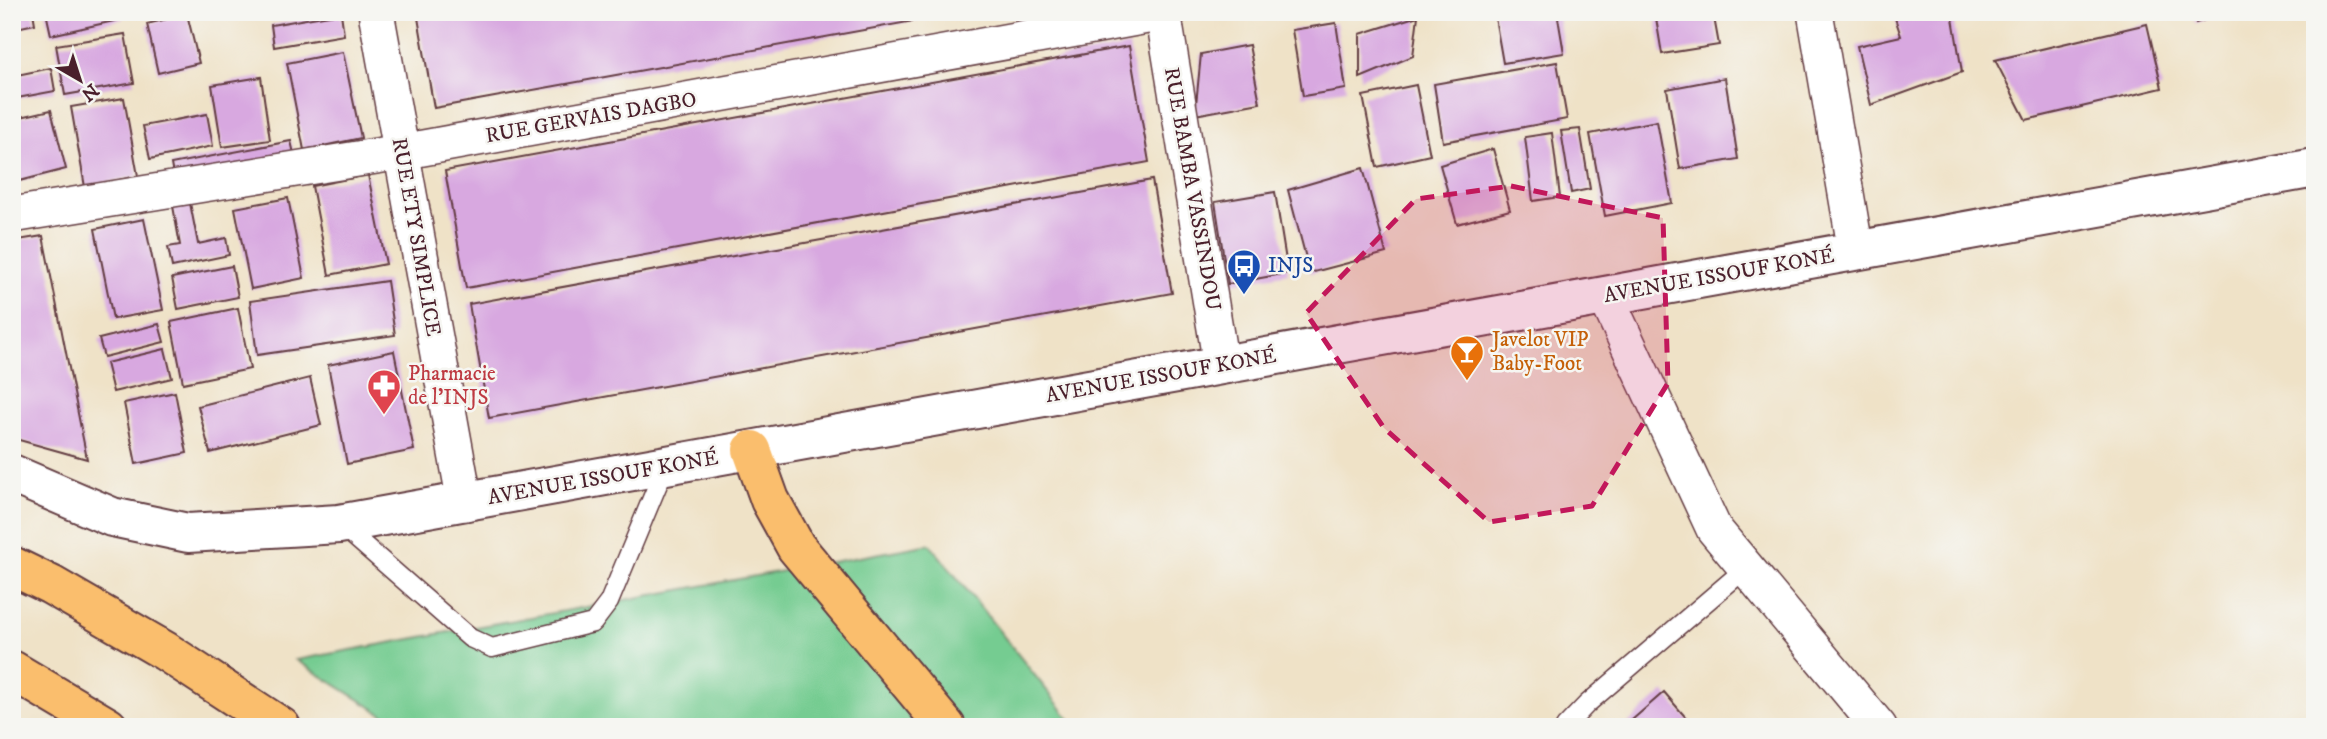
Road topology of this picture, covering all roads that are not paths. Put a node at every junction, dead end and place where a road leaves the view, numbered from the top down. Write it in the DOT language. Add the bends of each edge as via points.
graph roads {
  1 [pos="376,12"];
  2 [pos="1815,12"];
  3 [pos="1165,13"];
  4 [pos="401,152"];
  5 [pos="2315,168"];
  6 [pos="12,215"];
  7 [pos="1856,252"];
  8 [pos="1605,295"];
  9 [pos="1221,365"];
  10 [pos="752,450"];
  11 [pos="665,467"];
  12 [pos="12,474"];
  13 [pos="465,503"];
  14 [pos="339,524"];
  15 [pos="12,566"];
  16 [pos="1746,568"];
  17 [pos="12,670"];
  18 [pos="939,724"];
  19 [pos="108,727"];
  20 [pos="281,727"];
  21 [pos="1564,727"];
  22 [pos="1879,727"];
  1 -- 4 [label="street, RUE ETY SIMPLICE"];
  2 -- 7 [label="street"];
  3 -- 4 [label="street, RUE GERVAIS DAGBO"];
  3 -- 9 [label="street, RUE BAMBA VASSINDOU"];
  4 -- 6 [label="street, RUE GERVAIS DAGBO"];
  4 -- 13 [label="street, RUE ETY SIMPLICE"];
  5 -- 7 [label="street, AVENUE ISSOUF KONÉ"];
  7 -- 8 [label="street, AVENUE ISSOUF KONÉ"];
  8 -- 9 [label="street, AVENUE ISSOUF KONÉ"];
  8 -- 16 [label="street" via="1714,529"];
  9 -- 10 [label="street, AVENUE ISSOUF KONÉ"];
  10 -- 11 [label="street, AVENUE ISSOUF KONÉ"];
  10 -- 18 [label="highway" via="770,500 796,547"];
  11 -- 13 [label="street, AVENUE ISSOUF KONÉ"];
  11 -- 14 [label="lane" via="609,602 593,623 492,648 470,638"];
  12 -- 14 [label="street, AVENUE ISSOUF KONÉ" via="112,517 188,533"];
  13 -- 14 [label="street, AVENUE ISSOUF KONÉ"];
  15 -- 20 [label="highway" via="165,651"];
  16 -- 21 [label="lane"];
  16 -- 22 [label="street"];
  17 -- 19 [label="highway"];
}
